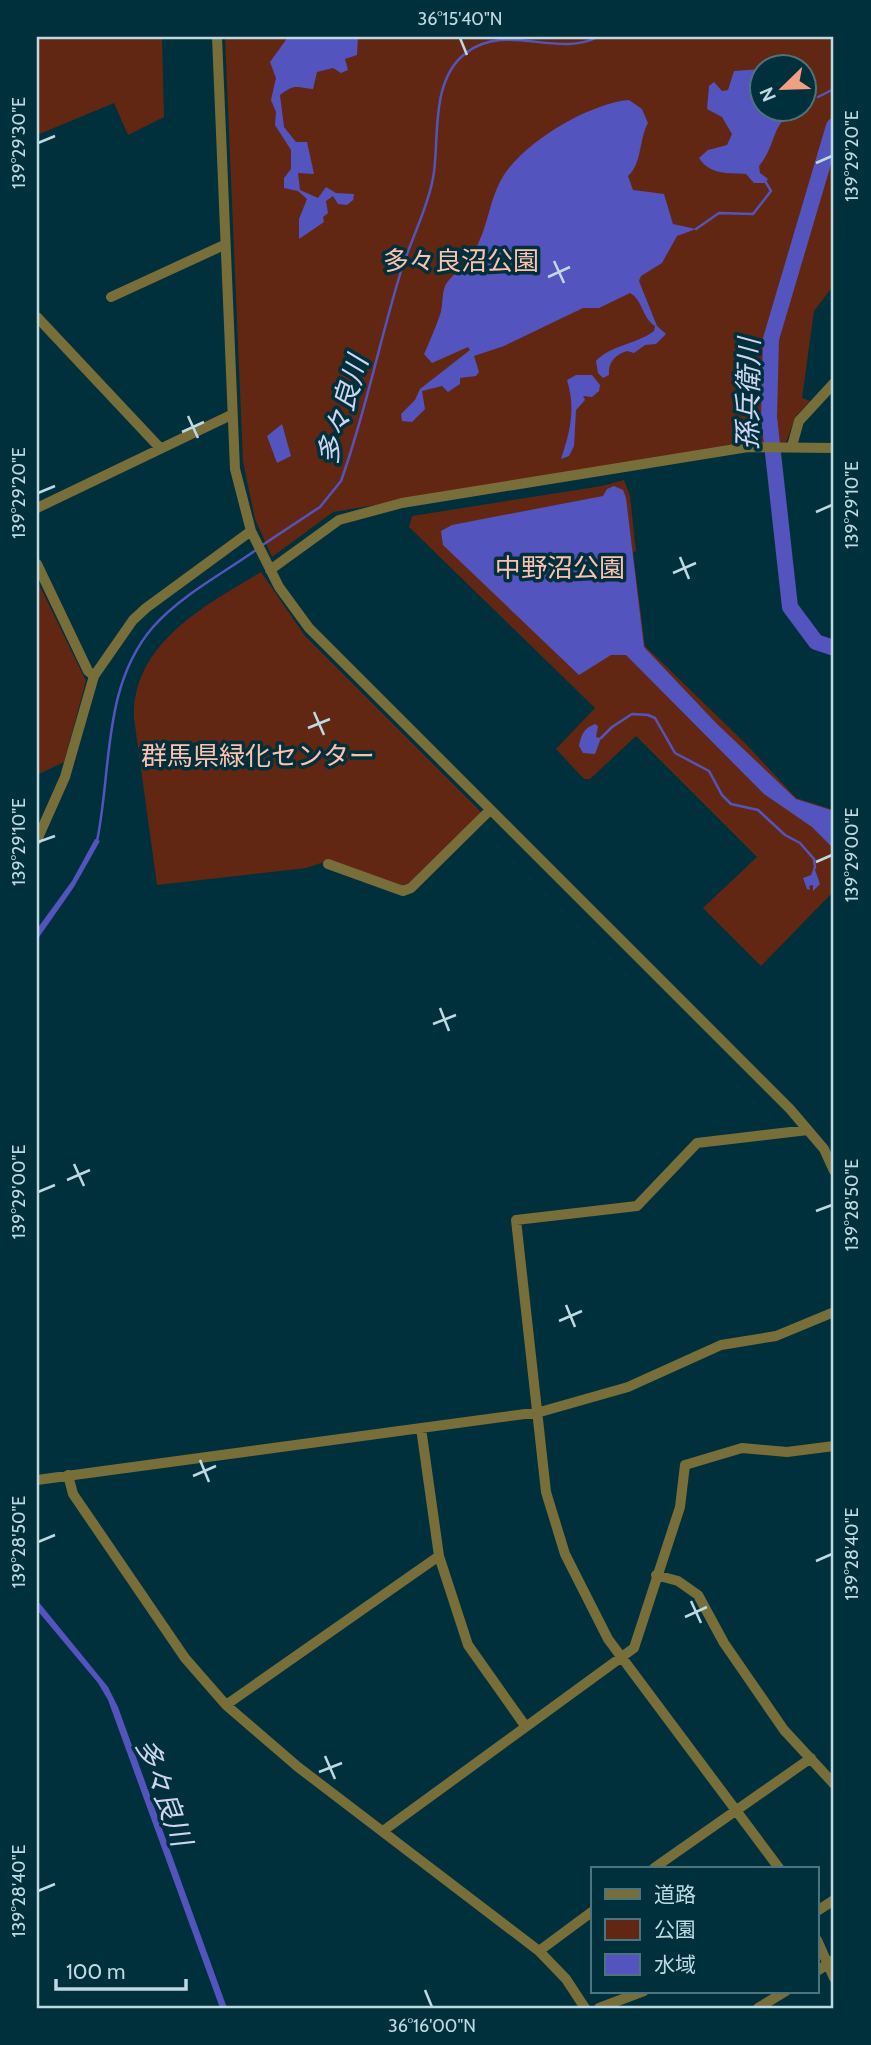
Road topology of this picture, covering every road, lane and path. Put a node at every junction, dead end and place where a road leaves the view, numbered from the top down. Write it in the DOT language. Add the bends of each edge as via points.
graph roads {
  1 [pos="217,37"];
  2 [pos="224,245"];
  3 [pos="111,297"];
  4 [pos="37,317"];
  5 [pos="834,383"];
  6 [pos="231,415"];
  7 [pos="789,446"];
  8 [pos="160,448"];
  9 [pos="834,448"];
  10 [pos="37,508"];
  11 [pos="252,533"];
  12 [pos="37,564"];
  13 [pos="267,565"];
  14 [pos="94,676"];
  15 [pos="490,810"];
  16 [pos="37,839"];
  17 [pos="328,864"];
  18 [pos="808,1130"];
  19 [pos="834,1171"];
  20 [pos="834,1312"];
  21 [pos="540,1412"];
  22 [pos="421,1428"];
  23 [pos="834,1446"];
  24 [pos="68,1475"];
  25 [pos="37,1480"];
  26 [pos="439,1556"];
  27 [pos="656,1575"];
  28 [pos="623,1657"];
  29 [pos="226,1705"];
  30 [pos="526,1727"];
  31 [pos="811,1758"];
  32 [pos="834,1784"];
  33 [pos="737,1810"];
  34 [pos="383,1831"];
  35 [pos="655,1867"];
  36 [pos="778,1867"];
  37 [pos="834,1900"];
  38 [pos="818,1910"];
  39 [pos="591,1912"];
  40 [pos="818,1942"];
  41 [pos="539,1951"];
  42 [pos="831,1962"];
  43 [pos="834,1978"];
  44 [pos="639,1993"];
  45 [pos="783,1993"];
  46 [pos="585,2008"];
  47 [pos="599,2008"];
  48 [pos="758,2008"];
  1 -- 2 [label="street"];
  2 -- 3 [label="street"];
  2 -- 6 [label="street"];
  4 -- 8 [label="street"];
  5 -- 7 [label="street" via="799,421"];
  6 -- 8 [label="street"];
  6 -- 11 [label="street" via="235,469"];
  7 -- 9 [label="street"];
  7 -- 13 [label="street" via="762,446 394,505 339,520"];
  8 -- 10 [label="street"];
  11 -- 13 [label="street"];
  11 -- 14 [label="street" via="139,614"];
  12 -- 14 [label="street"];
  13 -- 15 [label="street" via="309,628"];
  14 -- 16 [label="street" via="65,777"];
  15 -- 17 [label="street" via="403,891"];
  15 -- 18 [label="street"];
  18 -- 19 [label="street"];
  18 -- 21 [label="street" via="697,1143 637,1206 516,1220"];
  20 -- 21 [label="street" via="776,1336 721,1345 628,1387"];
  21 -- 22 [label="street"];
  21 -- 28 [label="street" via="551,1514 579,1584 608,1639"];
  22 -- 24 [label="street"];
  22 -- 26 [label="street"];
  23 -- 27 [label="street" via="787,1452 742,1448 684,1465 680,1507"];
  24 -- 25 [label="street"];
  24 -- 29 [label="street" via="73,1494 178,1647"];
  26 -- 29 [label="street"];
  26 -- 30 [label="street" via="468,1645"];
  27 -- 28 [label="street" via="634,1648"];
  27 -- 31 [label="street" via="678,1581 698,1595 724,1643 784,1730"];
  28 -- 30 [label="street"];
  28 -- 33 [label="street"];
  29 -- 34 [label="street"];
  30 -- 34 [label="street"];
  31 -- 32 [label="street"];
  31 -- 33 [label="street"];
  33 -- 35 [label="street"];
  33 -- 36 [label="street"];
  34 -- 41 [label="street"];
  37 -- 38 [label="street"];
  39 -- 41 [label="street"];
  40 -- 42 [label="street"];
  41 -- 46 [label="street"];
  42 -- 43 [label="street"];
  44 -- 47 [label="street"];
  45 -- 48 [label="street"];
}
